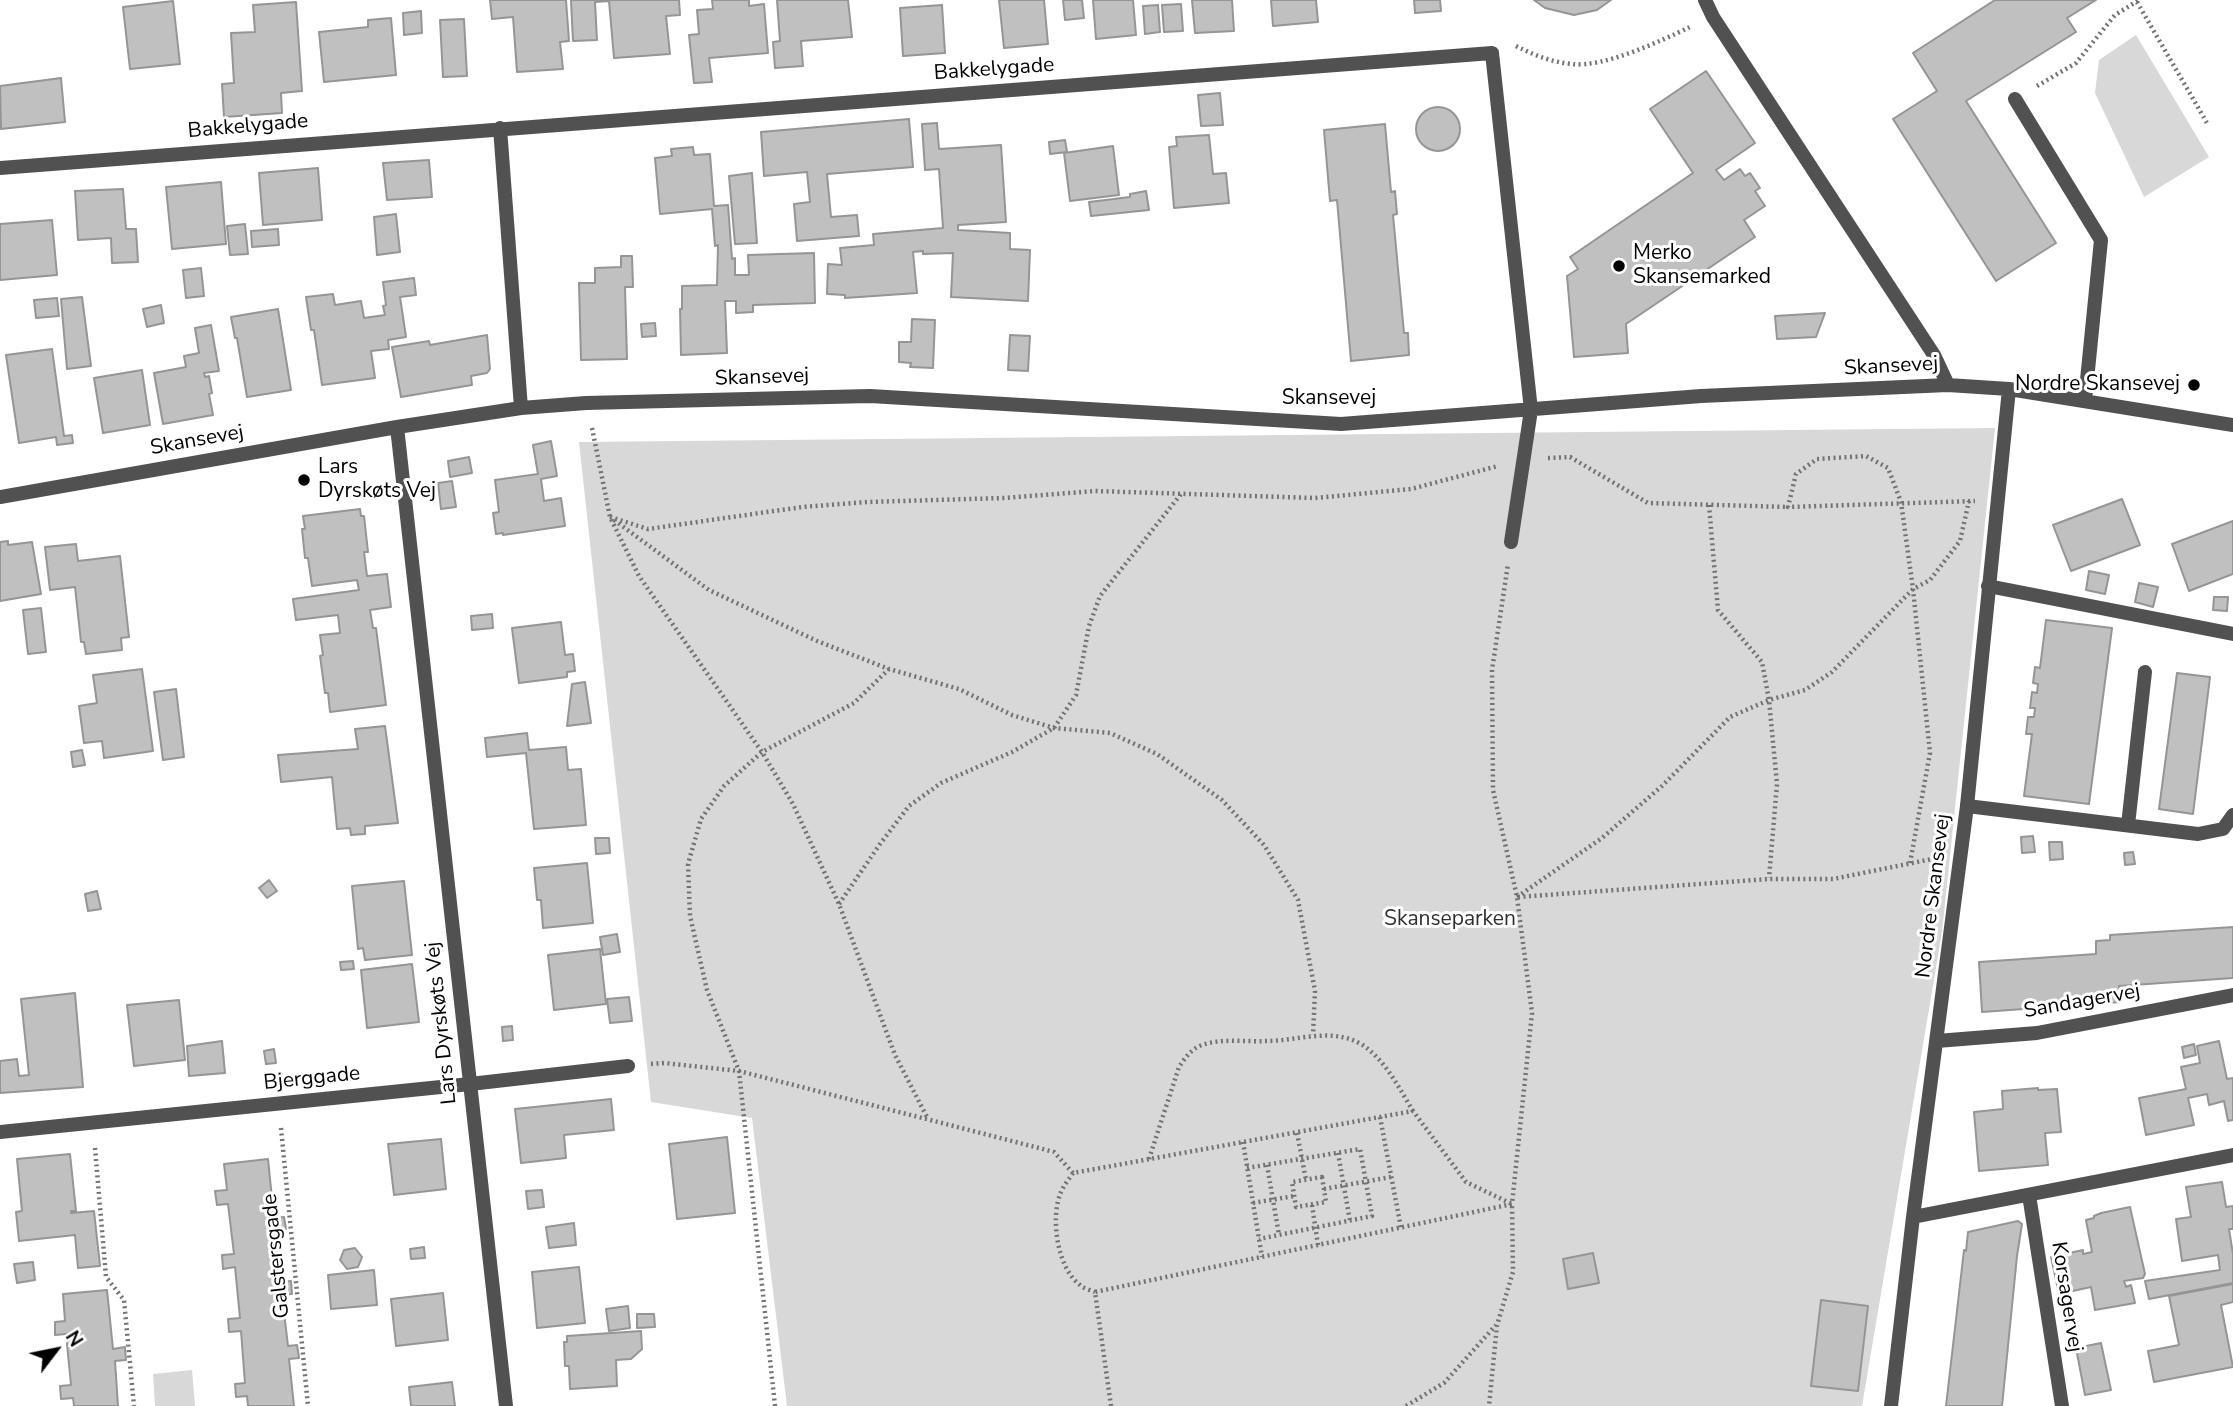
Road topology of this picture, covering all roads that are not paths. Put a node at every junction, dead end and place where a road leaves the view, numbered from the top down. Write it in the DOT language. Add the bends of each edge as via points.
graph roads {
  1 [pos="1705,0"];
  2 [pos="2015,99"];
  3 [pos="500,128"];
  4 [pos="0,168"];
  5 [pos="1948,385"];
  6 [pos="2009,389"];
  7 [pos="2085,400"];
  8 [pos="521,408"];
  9 [pos="1531,410"];
  10 [pos="2233,425"];
  11 [pos="397,427"];
  12 [pos="0,497"];
  13 [pos="1511,542"];
  14 [pos="1988,586"];
  15 [pos="2233,634"];
  16 [pos="2145,673"];
  17 [pos="1967,806"];
  18 [pos="2233,816"];
  19 [pos="2128,825"];
  20 [pos="2233,995"];
  21 [pos="1937,1041"];
  22 [pos="628,1066"];
  23 [pos="470,1084"];
  24 [pos="0,1132"];
  25 [pos="2233,1155"];
  26 [pos="2029,1195"];
  27 [pos="1913,1217"];
  28 [pos="506,1406"];
  29 [pos="1891,1406"];
  30 [pos="2062,1406"];
  1 -- 5 [label="street" via="1934,355"];
  2 -- 7 [label="street" via="2101,240"];
  3 -- 4 [label="street, Bakkelygade"];
  3 -- 8 [label="street"];
  3 -- 9 [label="street, Bakkelygade" via="1492,53"];
  5 -- 6 [label="street, Skansevej"];
  5 -- 9 [label="street, Skansevej" via="1701,396"];
  6 -- 7 [label="street, Skansevej"];
  6 -- 14 [label="street, Nordre Skansevej"];
  7 -- 10 [label="street, Skansevej"];
  8 -- 9 [label="street, Skansevej" via="870,396 1341,424"];
  8 -- 11 [label="street, Skansevej"];
  9 -- 13 [label="street"];
  11 -- 12 [label="street, Skansevej"];
  11 -- 23 [label="street, Lars Dyrskøts Vej"];
  14 -- 15 [label="street"];
  14 -- 17 [label="street, Nordre Skansevej"];
  16 -- 19 [label="street"];
  17 -- 19 [label="street"];
  17 -- 21 [label="street, Nordre Skansevej"];
  18 -- 19 [label="street" via="2223,828 2198,834"];
  20 -- 21 [label="street, Sandagervej" via="2037,1033"];
  21 -- 27 [label="street, Nordre Skansevej"];
  22 -- 23 [label="street, Bjerggade"];
  23 -- 24 [label="street, Bjerggade"];
  23 -- 28 [label="street, Lars Dyrskøts Vej"];
  25 -- 26 [label="street"];
  26 -- 27 [label="street"];
  26 -- 30 [label="street, Korsagervej"];
  27 -- 29 [label="street, Nordre Skansevej"];
}
